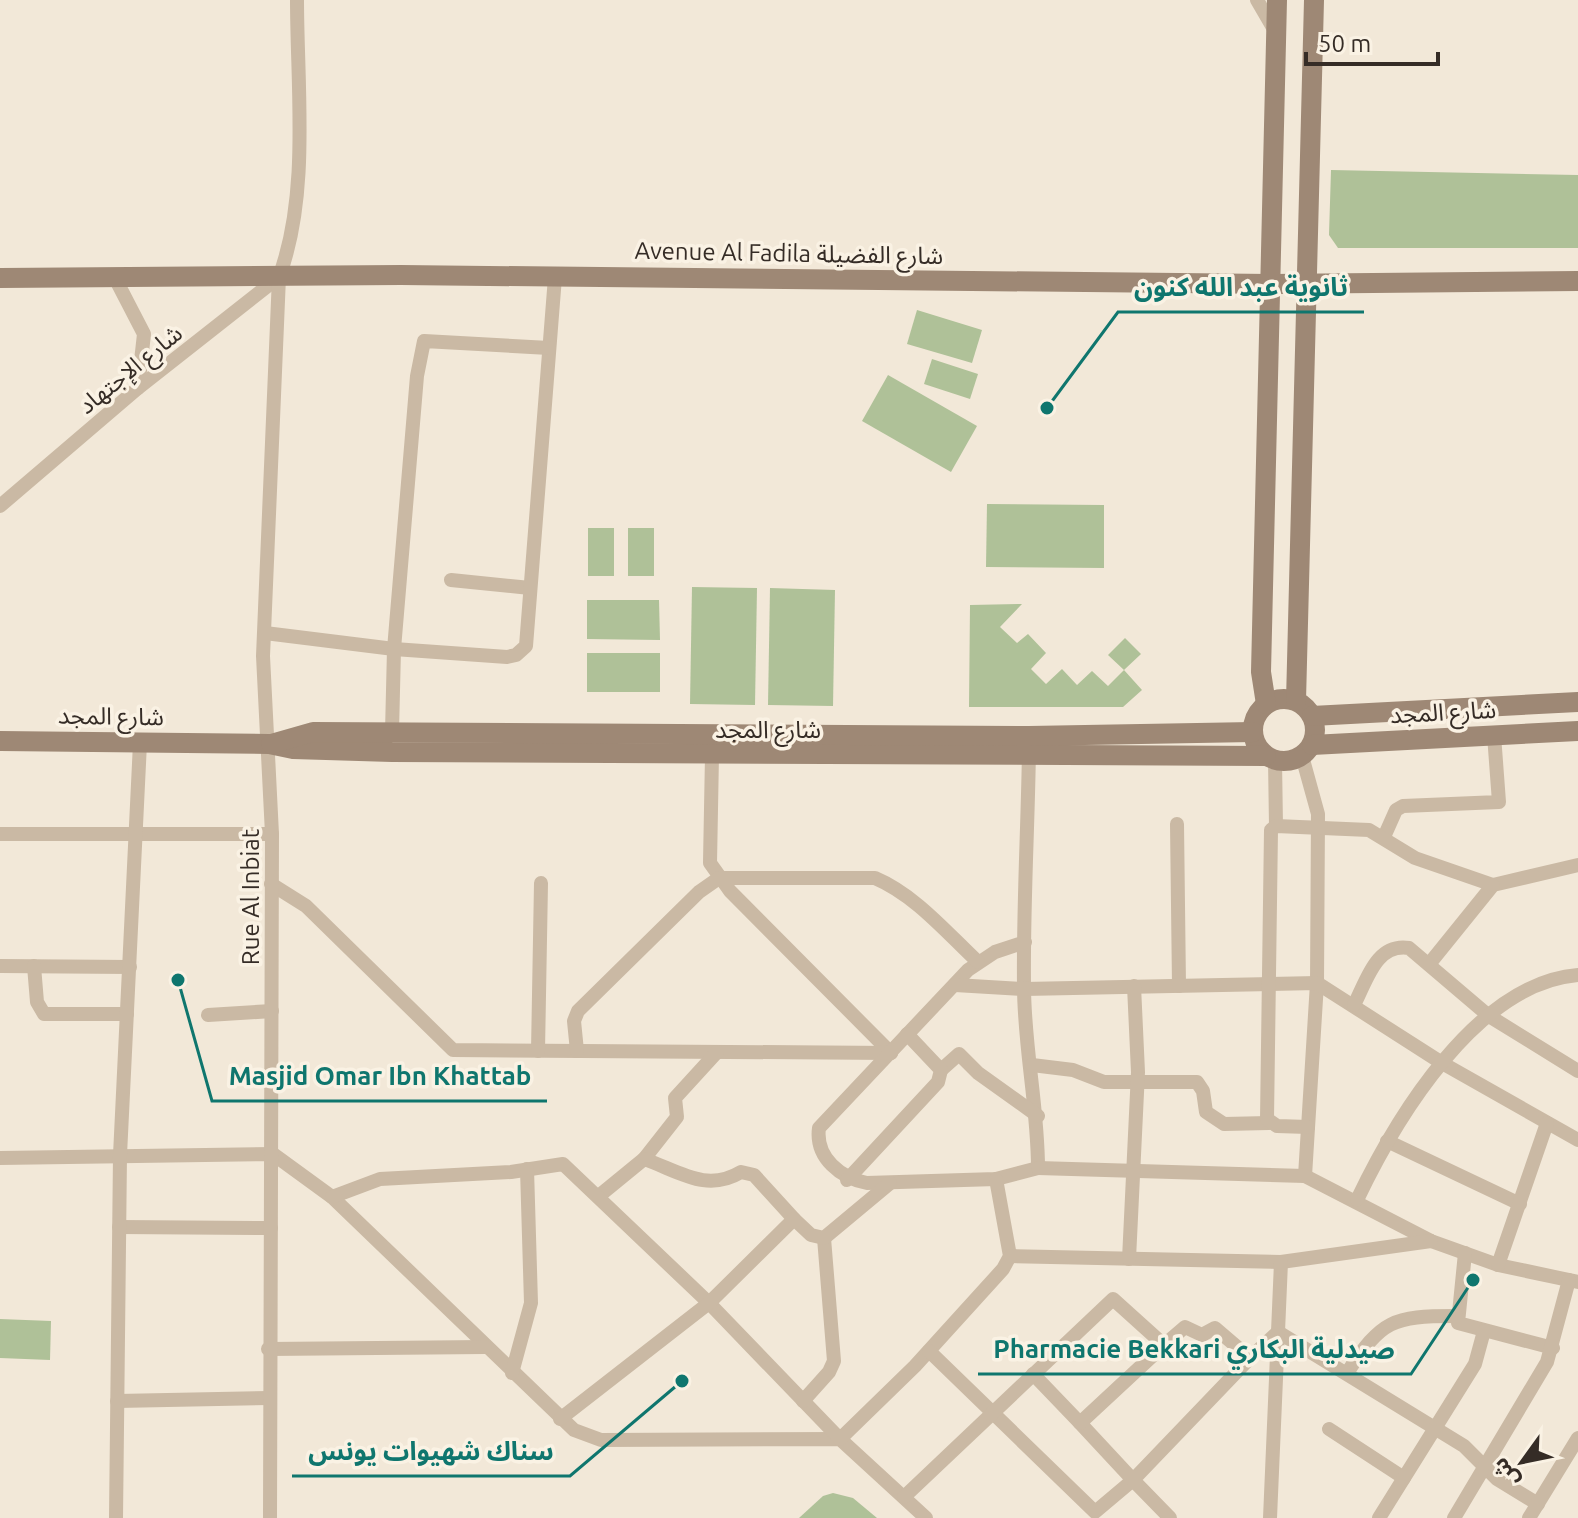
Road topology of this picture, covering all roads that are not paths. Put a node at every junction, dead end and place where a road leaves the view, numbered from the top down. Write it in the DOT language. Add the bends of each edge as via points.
graph roads {
  1 [pos="297,0"];
  2 [pos="1257,0"];
  3 [pos="1277,0"];
  4 [pos="1314,0"];
  5 [pos="1276,33"];
  6 [pos="282,270"];
  7 [pos="555,277"];
  8 [pos="0,278"];
  9 [pos="115,278"];
  10 [pos="1578,281"];
  11 [pos="1307,282"];
  12 [pos="1271,284"];
  13 [pos="549,348"];
  14 [pos="138,388"];
  15 [pos="0,506"];
  16 [pos="451,580"];
  17 [pos="530,588"];
  18 [pos="265,633"];
  19 [pos="394,649"];
  20 [pos="1296,701"];
  21 [pos="1578,702"];
  22 [pos="1266,704"];
  23 [pos="1312,716"];
  24 [pos="1578,731"];
  25 [pos="392,732"];
  26 [pos="1253,732"];
  27 [pos="1494,735"];
  28 [pos="1029,736"];
  29 [pos="0,741"];
  30 [pos="140,743"];
  31 [pos="269,744"];
  32 [pos="1307,751"];
  33 [pos="712,755"];
  34 [pos="1029,757"];
  35 [pos="1270,758"];
  36 [pos="1177,824"];
  37 [pos="1276,826"];
  38 [pos="1318,829"];
  39 [pos="0,834"];
  40 [pos="272,834"];
  41 [pos="134,835"];
  42 [pos="1384,837"];
  43 [pos="1578,865"];
  44 [pos="719,878"];
  45 [pos="541,883"];
  46 [pos="271,884"];
  47 [pos="1493,885"];
  48 [pos="1025,942"];
  49 [pos="978,962"];
  50 [pos="1430,963"];
  51 [pos="0,966"];
  52 [pos="34,966"];
  53 [pos="130,967"];
  54 [pos="1578,975"];
  55 [pos="1317,983"];
  56 [pos="1267,984"];
  57 [pos="955,985"];
  58 [pos="1134,986"];
  59 [pos="1179,986"];
  60 [pos="1024,989"];
  61 [pos="1354,1005"];
  62 [pos="272,1011"];
  63 [pos="127,1014"];
  64 [pos="208,1015"];
  65 [pos="1489,1016"];
  66 [pos="907,1034"];
  67 [pos="538,1051"];
  68 [pos="577,1051"];
  69 [pos="717,1052"];
  70 [pos="891,1053"];
  71 [pos="1442,1063"];
  72 [pos="1032,1065"];
  73 [pos="941,1070"];
  74 [pos="1578,1071"];
  75 [pos="1138,1085"];
  76 [pos="1038,1116"];
  77 [pos="1269,1123"];
  78 [pos="1547,1123"];
  79 [pos="1308,1127"];
  80 [pos="1578,1140"];
  81 [pos="1387,1141"];
  82 [pos="273,1154"];
  83 [pos="120,1155"];
  84 [pos="0,1158"];
  85 [pos="644,1159"];
  86 [pos="1038,1168"];
  87 [pos="527,1169"];
  88 [pos="1134,1171"];
  89 [pos="1305,1176"];
  90 [pos="996,1179"];
  91 [pos="847,1180"];
  92 [pos="891,1182"];
  93 [pos="600,1195"];
  94 [pos="332,1197"];
  95 [pos="1357,1200"];
  96 [pos="1520,1204"];
  97 [pos="794,1219"];
  98 [pos="119,1227"];
  99 [pos="271,1228"];
  100 [pos="824,1238"];
  101 [pos="1431,1241"];
  102 [pos="1465,1253"];
  103 [pos="1010,1256"];
  104 [pos="1129,1259"];
  105 [pos="1281,1262"];
  106 [pos="1498,1265"];
  107 [pos="1574,1281"];
  108 [pos="709,1303"];
  109 [pos="1456,1316"];
  110 [pos="1484,1331"];
  111 [pos="1278,1332"];
  112 [pos="1164,1345"];
  113 [pos="485,1347"];
  114 [pos="1553,1348"];
  115 [pos="268,1349"];
  116 [pos="929,1351"];
  117 [pos="1250,1358"];
  118 [pos="512,1373"];
  119 [pos="1347,1373"];
  120 [pos="1033,1374"];
  121 [pos="269,1398"];
  122 [pos="117,1401"];
  123 [pos="803,1401"];
  124 [pos="994,1412"];
  125 [pos="560,1419"];
  126 [pos="1080,1423"];
  127 [pos="1434,1427"];
  128 [pos="1329,1429"];
  129 [pos="1578,1438"];
  130 [pos="840,1439"];
  131 [pos="1485,1466"];
  132 [pos="1404,1478"];
  133 [pos="1133,1480"];
  134 [pos="904,1497"];
  135 [pos="1538,1504"];
  136 [pos="1092,1515"];
  137 [pos="116,1518"];
  138 [pos="270,1518"];
  139 [pos="926,1518"];
  140 [pos="1170,1518"];
  141 [pos="1270,1518"];
  142 [pos="1379,1518"];
  143 [pos="1454,1518"];
  144 [pos="1529,1518"];
  1 -- 6 [label="street, Rue Al Inbiat" via="297,209"];
  2 -- 5 [label="street"];
  3 -- 5 [label="street"];
  4 -- 11 [label="street"];
  5 -- 12 [label="street"];
  6 -- 7 [label="street, Avenue Al Fadila شارع الفضيلة"];
  6 -- 9 [label="street, Avenue Al Fadila شارع الفضيلة"];
  6 -- 14 [label="street, شارع الإجتهاد"];
  6 -- 18 [label="street, Rue Al Inbiat"];
  7 -- 12 [label="street, Avenue Al Fadila شارع الفضيلة"];
  7 -- 13 [label="street"];
  8 -- 9 [label="street, Avenue Al Fadila شارع الفضيلة"];
  9 -- 14 [label="street" via="144,334"];
  10 -- 11 [label="street, Avenue Al Fadila شارع الفضيلة"];
  11 -- 12 [label="street, Avenue Al Fadila شارع الفضيلة"];
  11 -- 20 [label="street"];
  12 -- 22 [label="street" via="1261,672"];
  13 -- 17 [label="street"];
  13 -- 19 [label="street" via="424,341"];
  14 -- 15 [label="street, شارع الإجتهاد"];
  16 -- 17 [label="street"];
  17 -- 19 [label="street" via="526,646 516,655"];
  18 -- 19 [label="street"];
  18 -- 31 [label="street, Rue Al Inbiat"];
  19 -- 25 [label="street"];
  20 -- 22 [label="street"];
  20 -- 23 [label="street"];
  21 -- 23 [label="street, شارع المجد"];
  22 -- 26 [label="street"];
  23 -- 32 [label="street" via="1315,736"];
  24 -- 27 [label="street, شارع المجد"];
  25 -- 28 [label="street, شارع المجد"];
  25 -- 31 [label="street, شارع المجد" via="313,732"];
  26 -- 28 [label="street, شارع المجد"];
  26 -- 35 [label="street"];
  27 -- 32 [label="street, شارع المجد"];
  27 -- 42 [label="street" via="1499,802 1403,806"];
  28 -- 34 [label="street"];
  29 -- 30 [label="street, شارع المجد"];
  30 -- 31 [label="street, شارع المجد"];
  30 -- 41 [label="street"];
  31 -- 33 [label="street, شارع المجد" via="365,751"];
  31 -- 40 [label="street, Rue Al Inbiat"];
  32 -- 35 [label="street" via="1284,762"];
  32 -- 38 [label="street"];
  33 -- 34 [label="street, شارع المجد"];
  33 -- 44 [label="street" via="709,851"];
  34 -- 35 [label="street, شارع المجد"];
  34 -- 48 [label="street"];
  35 -- 37 [label="street"];
  36 -- 59 [label="street"];
  37 -- 38 [label="street"];
  37 -- 56 [label="street" via="1269,837"];
  38 -- 42 [label="street" via="1354,827"];
  38 -- 55 [label="street"];
  39 -- 41 [label="street"];
  40 -- 41 [label="street"];
  40 -- 46 [label="street, Rue Al Inbiat"];
  41 -- 53 [label="street"];
  42 -- 47 [label="street" via="1415,858"];
  43 -- 47 [label="street"];
  44 -- 49 [label="street" via="875,878 921,907"];
  44 -- 68 [label="street" via="578,1011"];
  44 -- 70 [label="street"];
  45 -- 67 [label="street"];
  46 -- 62 [label="street, Rue Al Inbiat"];
  46 -- 67 [label="street" via="306,906 453,1050"];
  47 -- 50 [label="street"];
  48 -- 49 [label="street"];
  48 -- 60 [label="street"];
  49 -- 57 [label="street"];
  50 -- 61 [label="street" via="1409,948 1388,949"];
  50 -- 65 [label="street"];
  51 -- 52 [label="street"];
  52 -- 53 [label="street"];
  52 -- 63 [label="street" via="37,1002 44,1014"];
  53 -- 63 [label="street"];
  54 -- 65 [label="street" via="1535,985"];
  55 -- 56 [label="street"];
  55 -- 61 [label="street"];
  55 -- 79 [label="street"];
  56 -- 59 [label="street"];
  56 -- 77 [label="street"];
  57 -- 60 [label="street"];
  57 -- 66 [label="street"];
  58 -- 59 [label="street"];
  58 -- 60 [label="street"];
  58 -- 75 [label="street"];
  60 -- 72 [label="street"];
  61 -- 71 [label="street"];
  62 -- 64 [label="street"];
  62 -- 82 [label="street, Rue Al Inbiat"];
  63 -- 83 [label="street"];
  65 -- 71 [label="street"];
  65 -- 74 [label="street"];
  66 -- 70 [label="street"];
  66 -- 73 [label="street"];
  67 -- 68 [label="street"];
  68 -- 69 [label="street"];
  69 -- 70 [label="street"];
  69 -- 85 [label="street" via="675,1098 677,1117"];
  70 -- 91 [label="street" via="819,1128 821,1150"];
  71 -- 78 [label="street"];
  71 -- 81 [label="street"];
  72 -- 75 [label="street"];
  72 -- 76 [label="street"];
  73 -- 76 [label="street" via="959,1054"];
  73 -- 91 [label="street" via="938,1082"];
  75 -- 77 [label="street" via="1197,1082 1206,1112 1218,1122"];
  75 -- 88 [label="street"];
  76 -- 86 [label="street"];
  77 -- 79 [label="street"];
  78 -- 80 [label="street"];
  78 -- 96 [label="street"];
  79 -- 89 [label="street"];
  81 -- 95 [label="street"];
  81 -- 96 [label="street"];
  82 -- 83 [label="street"];
  82 -- 94 [label="street"];
  82 -- 99 [label="street, Rue Al Inbiat"];
  83 -- 84 [label="street"];
  83 -- 98 [label="street"];
  85 -- 93 [label="street"];
  85 -- 97 [label="street" via="709,1182 725,1182 741,1172 754,1175"];
  86 -- 88 [label="street"];
  86 -- 90 [label="street"];
  87 -- 93 [label="street" via="563,1164"];
  87 -- 94 [label="street" via="380,1179"];
  87 -- 118 [label="street" via="531,1303"];
  88 -- 89 [label="street"];
  88 -- 104 [label="street"];
  89 -- 95 [label="street"];
  90 -- 92 [label="street"];
  90 -- 103 [label="street"];
  91 -- 92 [label="street"];
  92 -- 100 [label="street"];
  93 -- 108 [label="street"];
  94 -- 113 [label="street"];
  95 -- 101 [label="street"];
  96 -- 106 [label="street"];
  97 -- 100 [label="street" via="811,1235"];
  97 -- 108 [label="street"];
  98 -- 99 [label="street"];
  98 -- 122 [label="street"];
  99 -- 115 [label="street, Rue Al Inbiat"];
  100 -- 123 [label="street" via="834,1361"];
  101 -- 102 [label="street"];
  101 -- 105 [label="street"];
  102 -- 106 [label="street"];
  102 -- 109 [label="street"];
  103 -- 104 [label="street"];
  103 -- 116 [label="street"];
  104 -- 105 [label="street"];
  105 -- 111 [label="street"];
  106 -- 107 [label="street"];
  107 -- 114 [label="street"];
  108 -- 123 [label="street"];
  108 -- 125 [label="street"];
  109 -- 110 [label="street" via="1461,1326"];
  109 -- 119 [label="street" via="1419,1316 1386,1324"];
  110 -- 114 [label="street"];
  110 -- 127 [label="street" via="1475,1364"];
  111 -- 117 [label="street"];
  111 -- 119 [label="street"];
  111 -- 141 [label="street"];
  112 -- 117 [label="street" via="1185,1327 1202,1335 1215,1328"];
  112 -- 120 [label="street" via="1113,1299"];
  112 -- 126 [label="street"];
  113 -- 115 [label="street"];
  113 -- 118 [label="street"];
  114 -- 131 [label="street"];
  115 -- 121 [label="street, Rue Al Inbiat"];
  116 -- 124 [label="street"];
  116 -- 130 [label="street"];
  117 -- 133 [label="street"];
  118 -- 125 [label="street"];
  119 -- 127 [label="street"];
  120 -- 124 [label="street"];
  120 -- 126 [label="street"];
  121 -- 122 [label="street"];
  121 -- 138 [label="street, Rue Al Inbiat"];
  122 -- 137 [label="street"];
  123 -- 130 [label="street"];
  124 -- 134 [label="street"];
  124 -- 136 [label="street"];
  125 -- 130 [label="street" via="601,1440"];
  126 -- 133 [label="street"];
  127 -- 131 [label="street"];
  127 -- 132 [label="street"];
  128 -- 132 [label="street"];
  129 -- 135 [label="street"];
  130 -- 134 [label="street"];
  131 -- 135 [label="street"];
  131 -- 143 [label="street"];
  132 -- 142 [label="street"];
  133 -- 136 [label="street"];
  133 -- 140 [label="street"];
  134 -- 139 [label="street"];
  135 -- 144 [label="street"];
}
